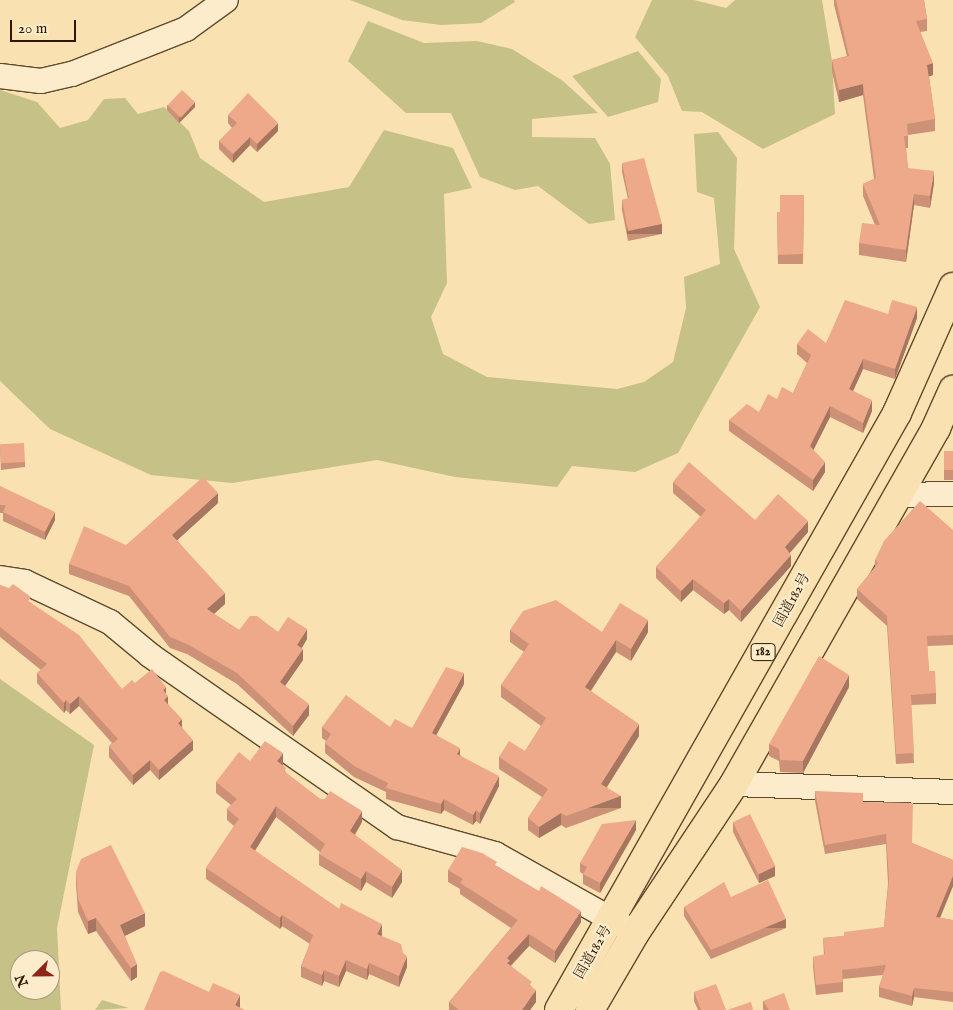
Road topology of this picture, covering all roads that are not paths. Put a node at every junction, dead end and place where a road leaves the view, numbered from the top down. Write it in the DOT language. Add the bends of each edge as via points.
graph roads {
  1 [pos="226,0"];
  2 [pos="0,76"];
  3 [pos="953,287"];
  4 [pos="953,390"];
  5 [pos="953,494"];
  6 [pos="898,495"];
  7 [pos="0,578"];
  8 [pos="734,784"];
  9 [pos="953,792"];
  10 [pos="624,926"];
  11 [pos="559,1010"];
  12 [pos="590,1010"];
  1 -- 2 [label="street" via="186,29 72,74 41,81"];
  3 -- 10 [label="highway, 国道182号 / 182" via="898,413"];
  4 -- 6 [label="highway, 国道182号 / 182"];
  5 -- 6 [label="street"];
  6 -- 8 [label="highway, 国道182号 / 182"];
  7 -- 10 [label="street" via="25,582 110,622 151,656 397,827 495,854"];
  8 -- 9 [label="street"];
  8 -- 10 [label="highway, 国道182号 / 182"];
  10 -- 11 [label="highway, 国道182号 / 182"];
  10 -- 12 [label="highway, 国道182号 / 182"];
}
